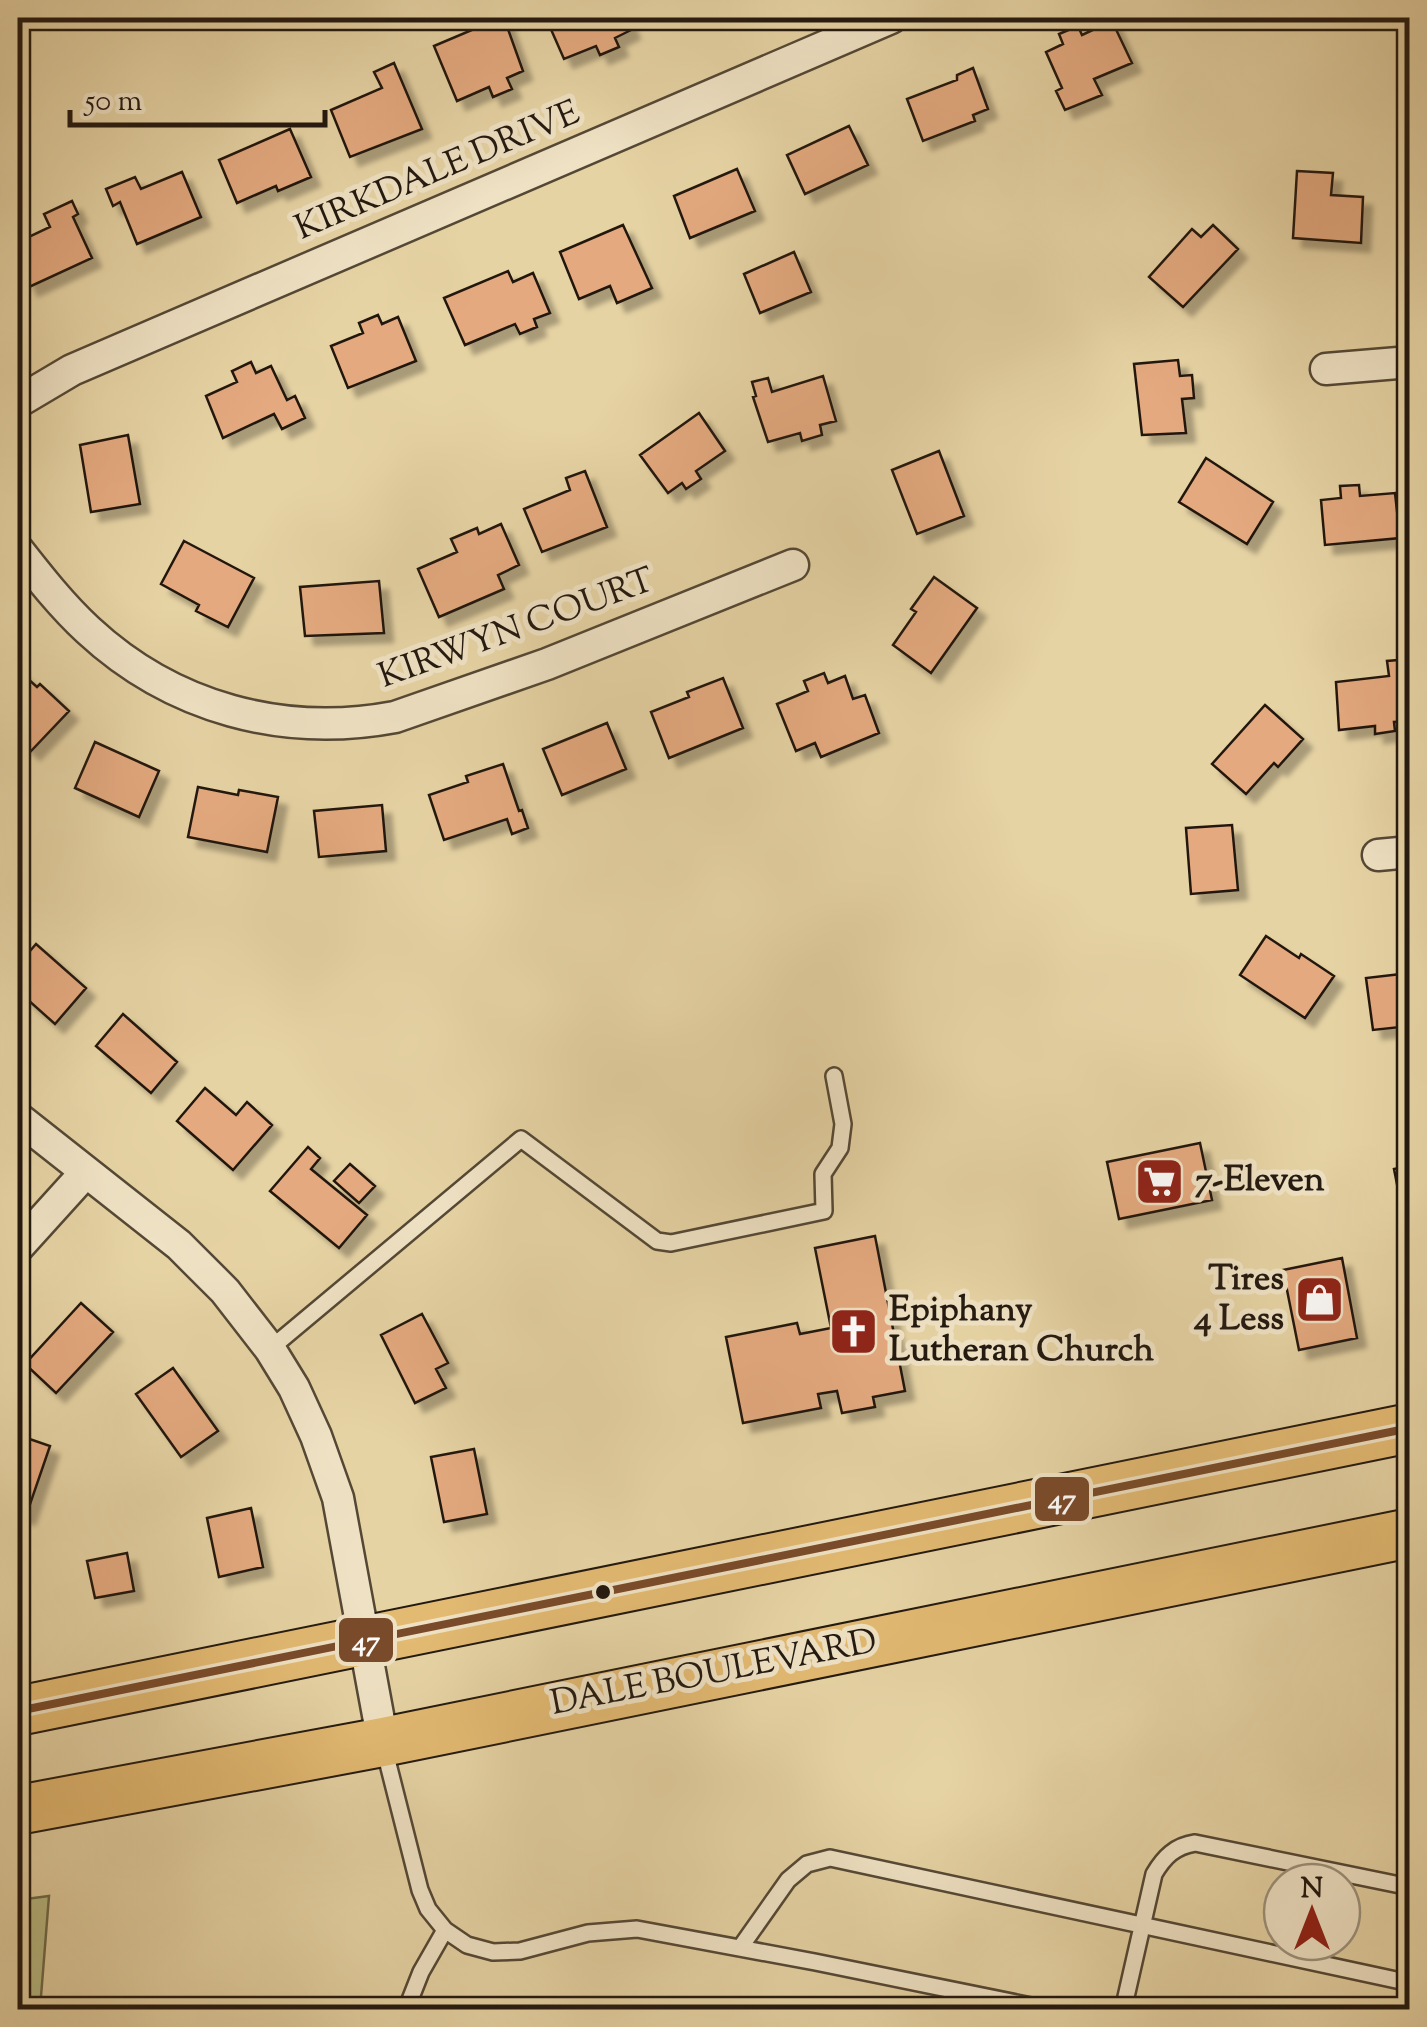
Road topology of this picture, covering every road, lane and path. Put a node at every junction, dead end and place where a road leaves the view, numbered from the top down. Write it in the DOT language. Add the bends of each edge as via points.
graph roads {
  1 [pos="891,18"];
  2 [pos="1410,362"];
  3 [pos="1326,369"];
  4 [pos="18,402"];
  5 [pos="18,550"];
  6 [pos="793,565"];
  7 [pos="1410,852"];
  8 [pos="1378,854"];
  9 [pos="834,1076"];
  10 [pos="18,1118"];
  11 [pos="86,1173"];
  12 [pos="18,1247"];
  13 [pos="270,1349"];
  14 [pos="1410,1428"];
  15 [pos="1410,1533"];
  16 [pos="362,1641"];
  17 [pos="18,1711"];
  18 [pos="383,1742"];
  19 [pos="18,1810"];
  20 [pos="1410,1890"];
  21 [pos="1142,1925"];
  22 [pos="445,1930"];
  23 [pos="740,1948"];
  24 [pos="1410,1982"];
  25 [pos="406,2010"];
  26 [pos="1051,2010"];
  27 [pos="1123,2010"];
  1 -- 4 [label="street, KIRKDALE DRIVE" via="90,362"];
  2 -- 3 [label="street"];
  5 -- 6 [label="street, KIRWYN COURT" via="89,631 134,666 214,706 320,724 395,717"];
  7 -- 8 [label="street"];
  9 -- 13 [label="lane" via="843,1124 840,1148 823,1174 824,1211 657,1241 521,1139"];
  10 -- 11 [label="street"];
  11 -- 12 [label="street"];
  11 -- 13 [label="street" via="179,1245 226,1291"];
  13 -- 16 [label="street" via="316,1436 338,1498"];
  14 -- 16 [label="main road"];
  15 -- 18 [label="main road, DALE BOULEVARD"];
  16 -- 17 [label="main road"];
  16 -- 18 [label="street"];
  18 -- 19 [label="main road, DALE BOULEVARD"];
  18 -- 22 [label="lane" via="420,1890"];
  20 -- 21 [label="lane" via="1195,1842 1164,1857"];
  21 -- 23 [label="lane" via="830,1858 807,1864 788,1880"];
  21 -- 24 [label="lane"];
  21 -- 27 [label="lane"];
  22 -- 23 [label="lane" via="493,1952 637,1929"];
  22 -- 25 [label="lane"];
  23 -- 26 [label="lane"];
}
